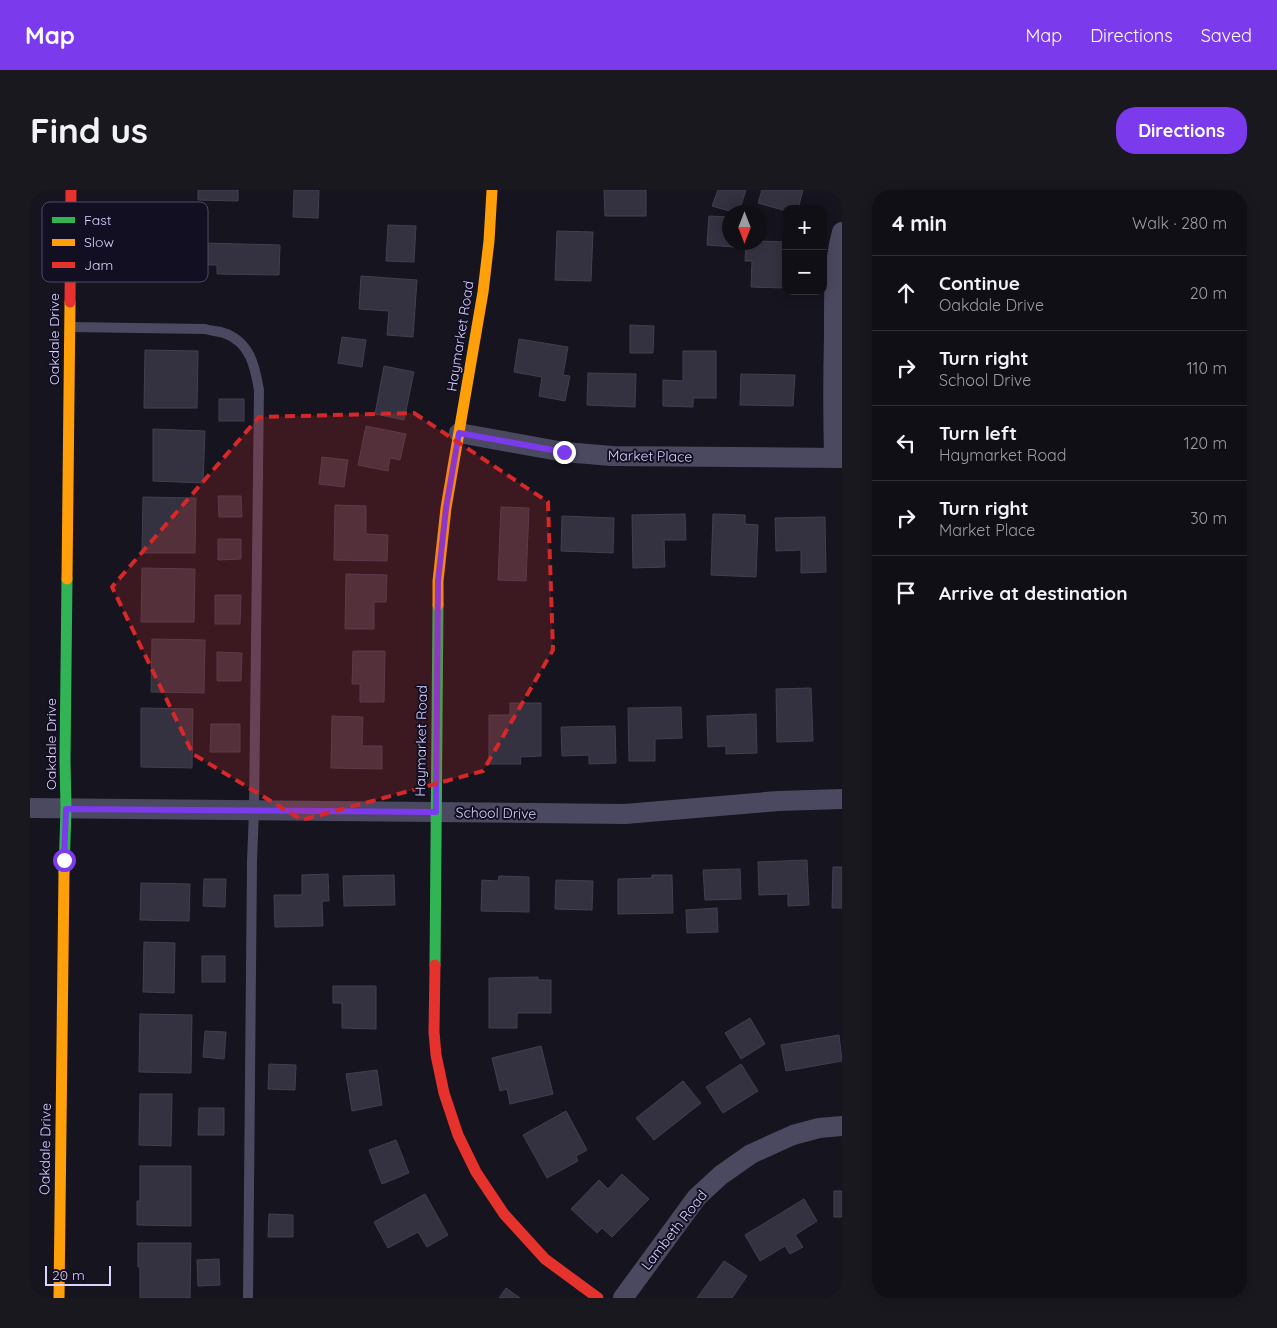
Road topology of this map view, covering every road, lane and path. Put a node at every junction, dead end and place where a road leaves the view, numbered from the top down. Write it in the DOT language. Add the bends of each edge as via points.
graph roads {
  1 [pos="492,190"];
  2 [pos="842,232"];
  3 [pos="70,282"];
  4 [pos="69,327"];
  5 [pos="459,433"];
  6 [pos="838,458"];
  7 [pos="842,799"];
  8 [pos="30,808"];
  9 [pos="66,809"];
  10 [pos="254,811"];
  11 [pos="436,812"];
  12 [pos="842,1126"];
  13 [pos="59,1298"];
  14 [pos="248,1298"];
  15 [pos="598,1298"];
  16 [pos="623,1298"];
  1 -- 5 [label="street, Haymarket Road" via="483,292"];
  2 -- 6 [label="street" via="834,285"];
  3 -- 4 [label="street, Oakdale Drive"];
  4 -- 9 [label="street, Oakdale Drive"];
  4 -- 10 [label="lane" via="205,329 224,333 240,341 256,369 259,390"];
  5 -- 6 [label="street, Market Place" via="564,452 612,456"];
  5 -- 11 [label="street, Haymarket Road" via="438,581"];
  7 -- 11 [label="street, School Drive" via="625,814"];
  8 -- 9 [label="street, School Drive"];
  9 -- 10 [label="street, School Drive"];
  9 -- 13 [label="street, Oakdale Drive"];
  10 -- 11 [label="street, School Drive"];
  10 -- 14 [label="lane"];
  11 -- 15 [label="street, Haymarket Road" via="434,1032 444,1093 455,1127 476,1172 504,1214 545,1259"];
  12 -- 16 [label="street, Lambeth Road" via="793,1135 751,1154 721,1174 697,1197"];
}
